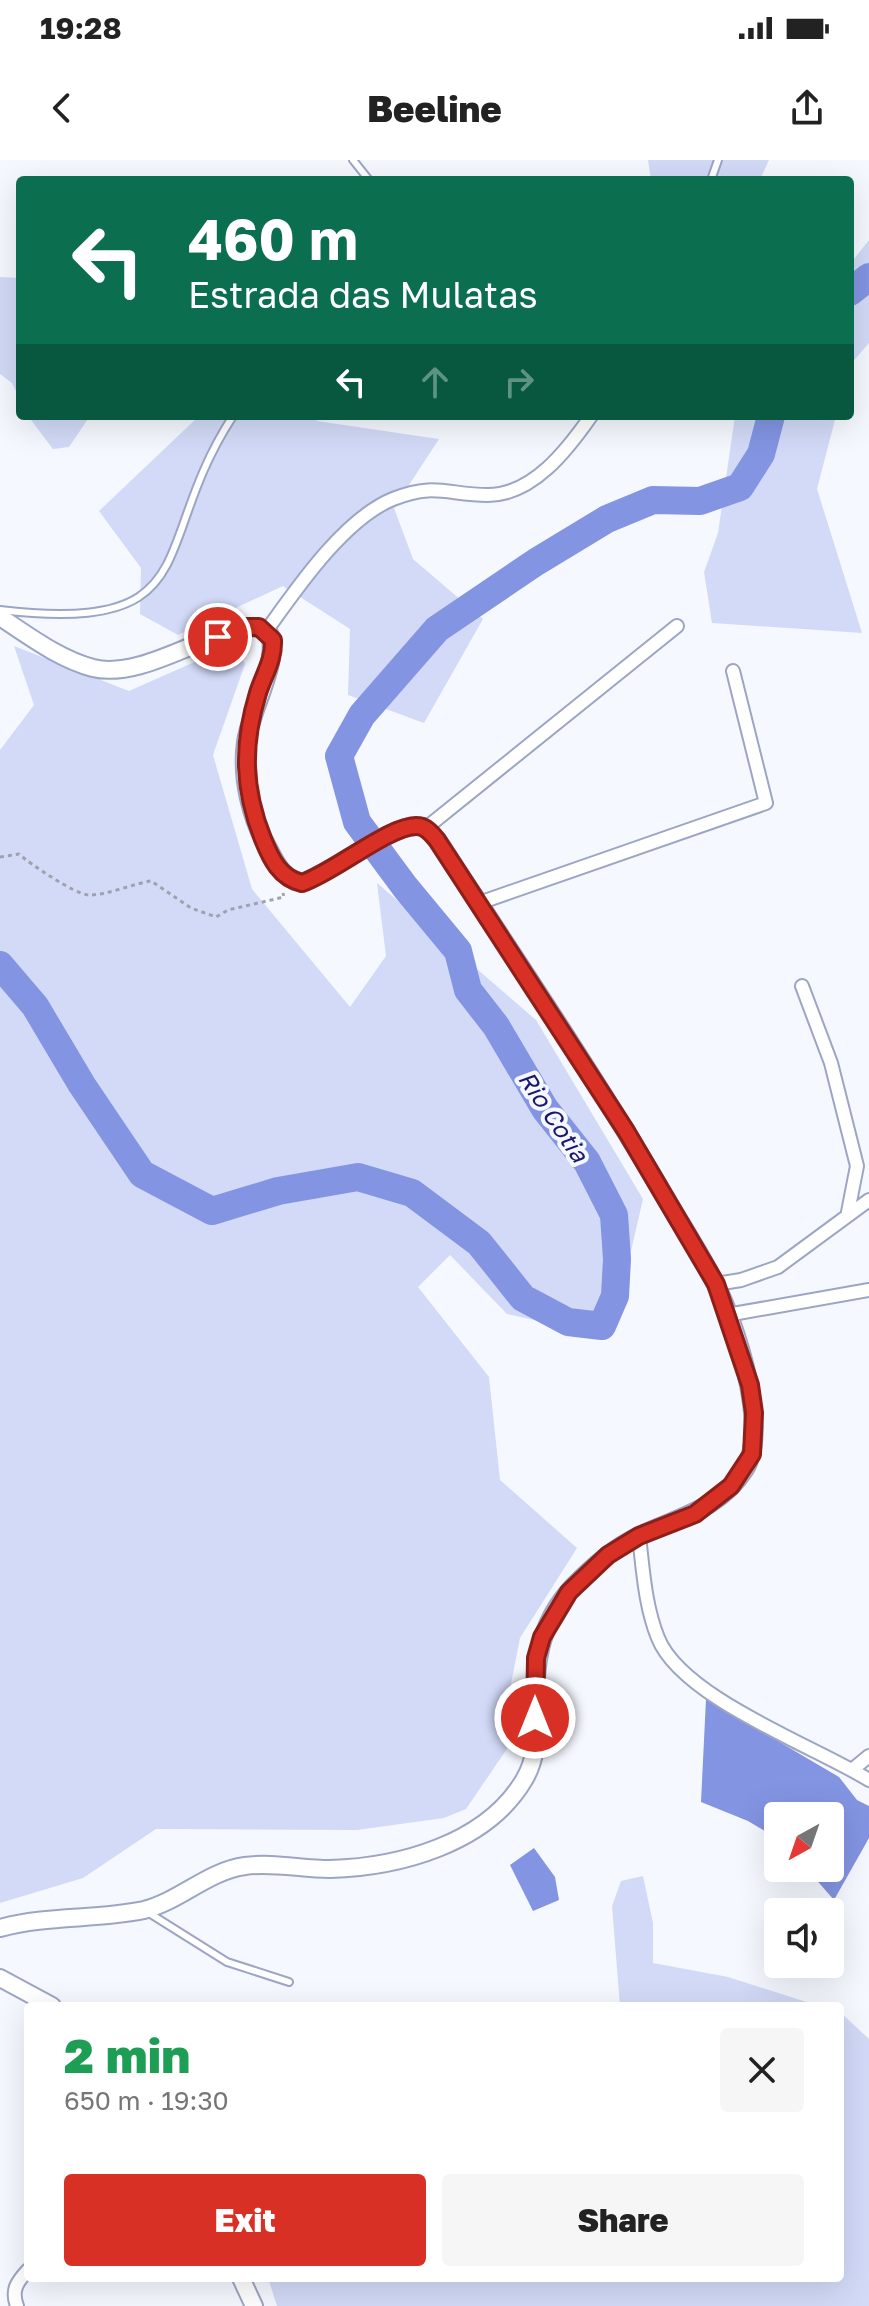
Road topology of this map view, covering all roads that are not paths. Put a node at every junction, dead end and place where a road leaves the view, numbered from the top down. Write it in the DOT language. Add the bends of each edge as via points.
graph roads {
  1 [pos="353,160"];
  2 [pos="366,176"];
  3 [pos="231,420"];
  4 [pos="588,420"];
  5 [pos="0,610"];
  6 [pos="0,617"];
  7 [pos="677,626"];
  8 [pos="267,630"];
  9 [pos="733,671"];
  10 [pos="426,828"];
  11 [pos="479,903"];
  12 [pos="802,986"];
  13 [pos="869,1200"];
  14 [pos="848,1212"];
  15 [pos="716,1284"];
  16 [pos="869,1290"];
  17 [pos="727,1315"];
  18 [pos="639,1536"];
  19 [pos="869,1756"];
  20 [pos="852,1770"];
  21 [pos="869,1780"];
  22 [pos="144,1910"];
  23 [pos="0,1928"];
  24 [pos="0,1978"];
  25 [pos="289,1982"];
  26 [pos="45,2002"];
  27 [pos="24,2274"];
  28 [pos="243,2282"];
  29 [pos="17,2306"];
  30 [pos="254,2306"];
  1 -- 2 [label="lane"];
  3 -- 5 [label="lane" via="207,464 171,560 148,592 109,611"];
  4 -- 8 [label="street" via="553,461 512,491 488,495 419,490 366,515 339,540"];
  6 -- 8 [label="street" via="58,654 95,669 148,664 243,627"];
  7 -- 10 [label="street"];
  8 -- 10 [label="street" via="274,655 250,722 245,764 253,814 281,873 302,883 388,837 417,826"];
  9 -- 11 [label="street" via="766,803"];
  10 -- 11 [label="street"];
  11 -- 15 [label="street" via="626,1131"];
  12 -- 14 [label="street" via="831,1063 857,1166"];
  13 -- 14 [label="street"];
  14 -- 15 [label="street" via="778,1267"];
  15 -- 17 [label="street"];
  16 -- 17 [label="street"];
  17 -- 18 [label="street" via="750,1385 752,1454 744,1471 714,1501"];
  18 -- 20 [label="street" via="651,1617 659,1641 676,1663 732,1708"];
  18 -- 22 [label="street" via="587,1572 553,1614 536,1658 537,1749 525,1780 485,1822 419,1855 391,1862 327,1869 239,1866"];
  19 -- 20 [label="street"];
  20 -- 21 [label="street"];
  22 -- 23 [label="street"];
  22 -- 25 [label="lane" via="227,1962"];
  24 -- 26 [label="street"];
  27 -- 29 [label="street" via="13,2295"];
  28 -- 30 [label="street"];
}
